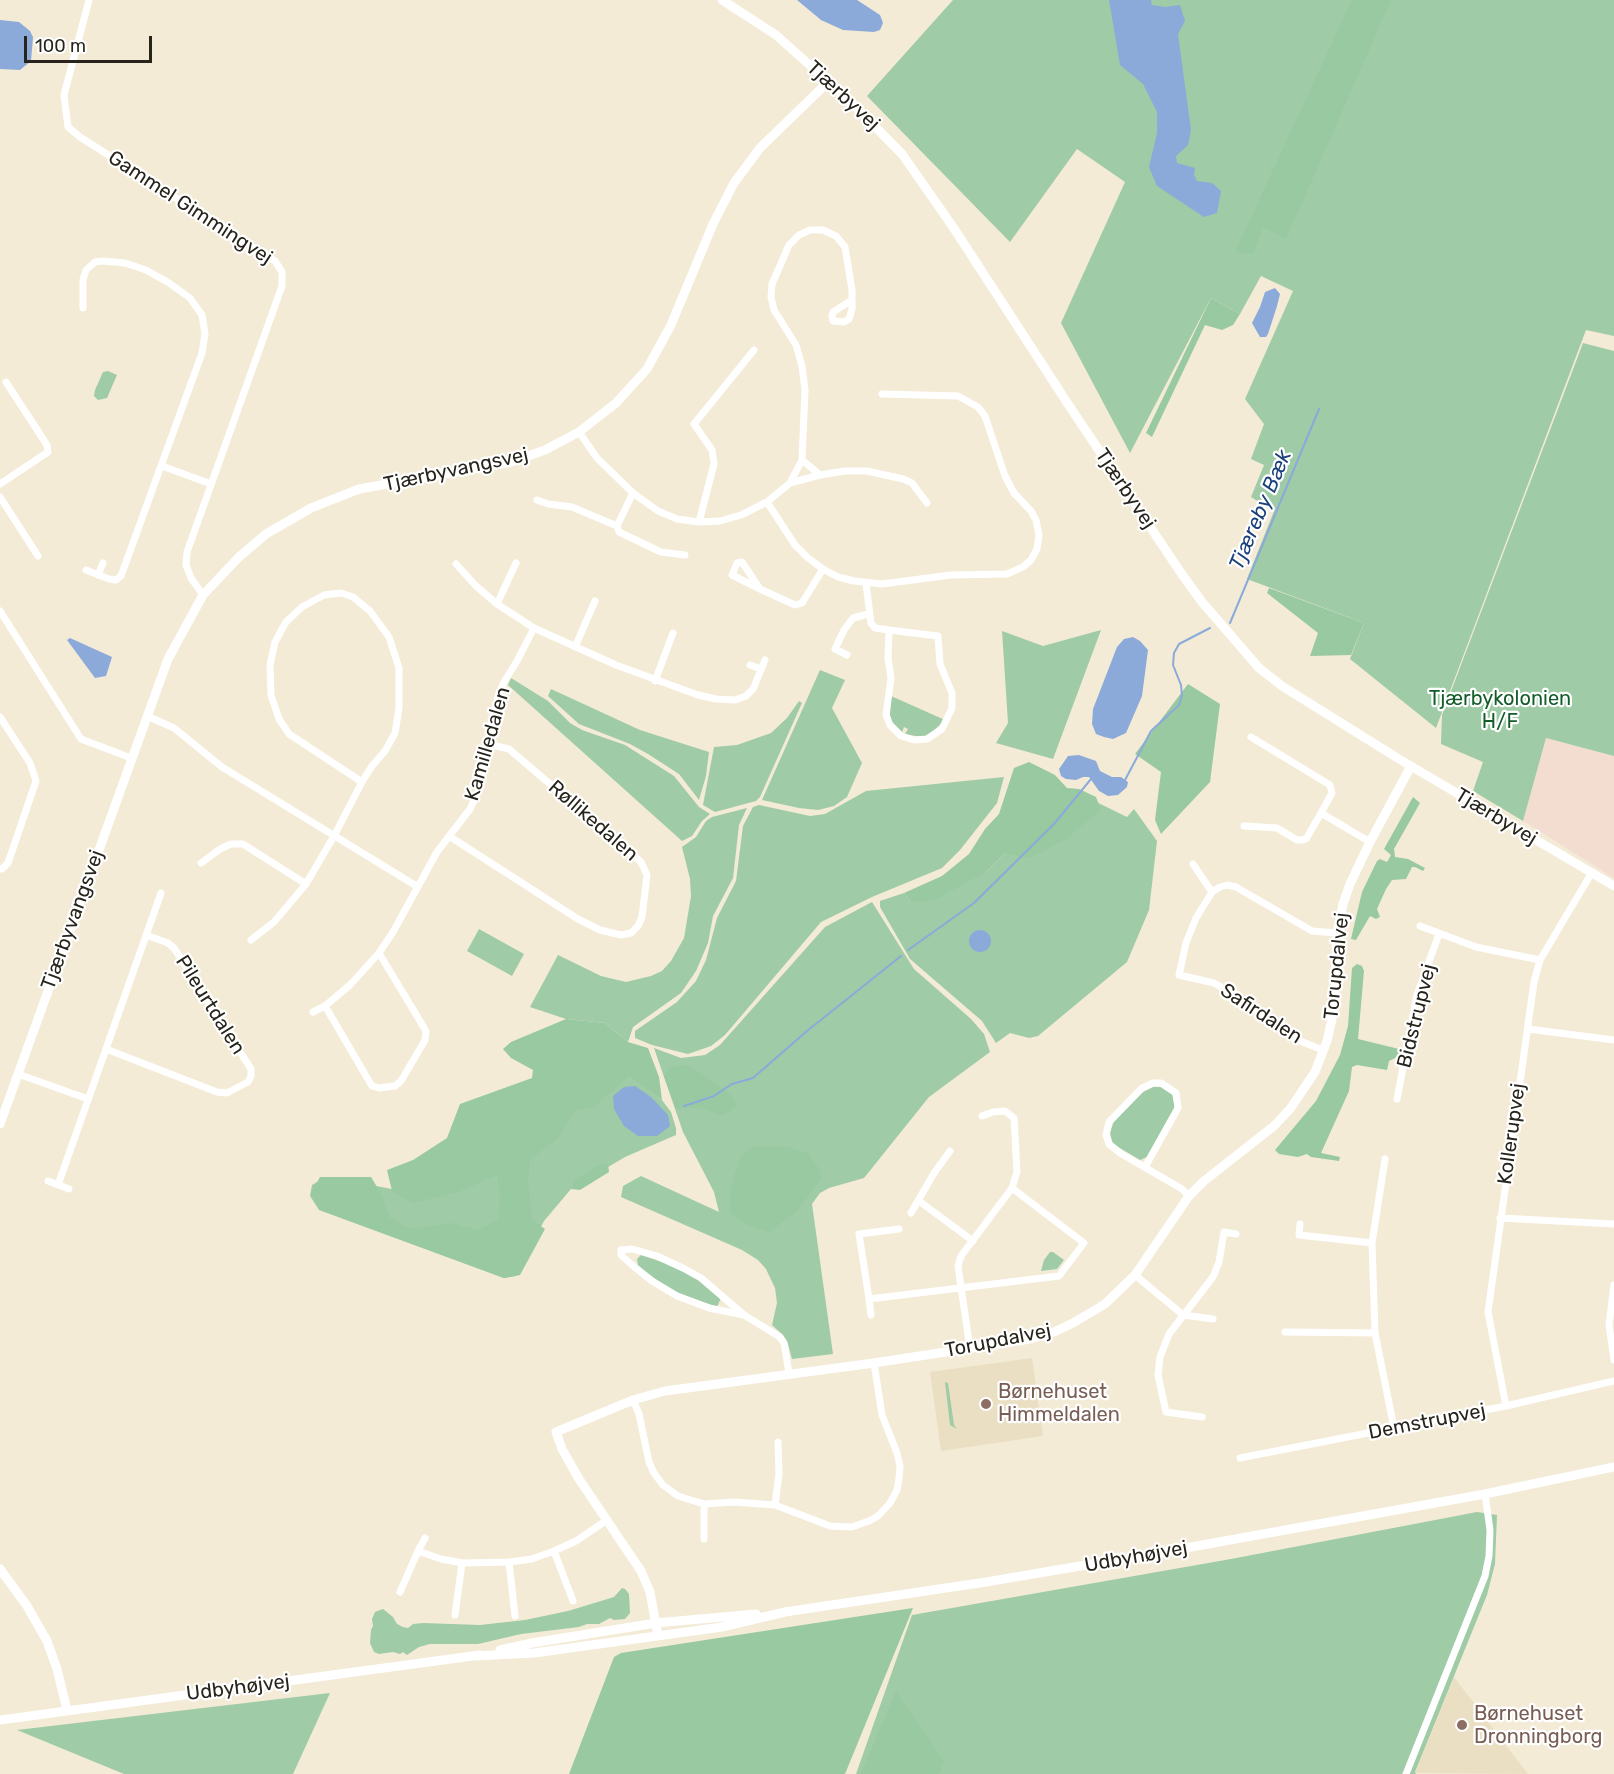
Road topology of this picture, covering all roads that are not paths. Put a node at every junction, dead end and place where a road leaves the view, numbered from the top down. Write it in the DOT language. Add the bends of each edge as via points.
graph roads {
  1 [pos="89,0"];
  2 [pos="722,0"];
  3 [pos="828,81"];
  4 [pos="852,300"];
  5 [pos="83,308"];
  6 [pos="754,350"];
  7 [pos="6,382"];
  8 [pos="882,394"];
  9 [pos="579,432"];
  10 [pos="802,459"];
  11 [pos="162,466"];
  12 [pos="819,475"];
  13 [pos="790,483"];
  14 [pos="0,484"];
  15 [pos="211,484"];
  16 [pos="633,493"];
  17 [pos="0,497"];
  18 [pos="537,500"];
  19 [pos="767,502"];
  20 [pos="927,503"];
  21 [pos="699,522"];
  22 [pos="617,526"];
  23 [pos="685,555"];
  24 [pos="38,556"];
  25 [pos="103,563"];
  26 [pos="516,563"];
  27 [pos="456,564"];
  28 [pos="823,569"];
  29 [pos="86,570"];
  30 [pos="98,575"];
  31 [pos="866,584"];
  32 [pos="760,589"];
  33 [pos="203,595"];
  34 [pos="595,601"];
  35 [pos="497,604"];
  36 [pos="0,613"];
  37 [pos="868,614"];
  38 [pos="534,627"];
  39 [pos="889,630"];
  40 [pos="673,633"];
  41 [pos="576,647"];
  42 [pos="847,655"];
  43 [pos="765,660"];
  44 [pos="750,665"];
  45 [pos="761,669"];
  46 [pos="655,681"];
  47 [pos="147,716"];
  48 [pos="0,717"];
  49 [pos="1251,737"];
  50 [pos="488,744"];
  51 [pos="132,758"];
  52 [pos="1412,766"];
  53 [pos="362,782"];
  54 [pos="1321,813"];
  55 [pos="1244,826"];
  56 [pos="334,836"];
  57 [pos="449,836"];
  58 [pos="1370,842"];
  59 [pos="201,863"];
  60 [pos="1193,864"];
  61 [pos="0,869"];
  62 [pos="1591,874"];
  63 [pos="306,885"];
  64 [pos="1614,886"];
  65 [pos="418,887"];
  66 [pos="1212,892"];
  67 [pos="161,893"];
  68 [pos="1420,926"];
  69 [pos="1337,933"];
  70 [pos="1439,934"];
  71 [pos="146,935"];
  72 [pos="250,940"];
  73 [pos="379,953"];
  74 [pos="1540,960"];
  75 [pos="325,1006"];
  76 [pos="313,1012"];
  77 [pos="1528,1029"];
  78 [pos="1614,1040"];
  79 [pos="106,1048"];
  80 [pos="1323,1050"];
  81 [pos="18,1074"];
  82 [pos="88,1099"];
  83 [pos="1397,1099"];
  84 [pos="982,1116"];
  85 [pos="0,1124"];
  86 [pos="950,1151"];
  87 [pos="1385,1160"];
  88 [pos="1145,1167"];
  89 [pos="48,1181"];
  90 [pos="58,1185"];
  91 [pos="1012,1188"];
  92 [pos="69,1189"];
  93 [pos="1189,1196"];
  94 [pos="919,1201"];
  95 [pos="911,1213"];
  96 [pos="1500,1218"];
  97 [pos="1300,1224"];
  98 [pos="1614,1224"];
  99 [pos="899,1229"];
  100 [pos="1236,1234"];
  101 [pos="973,1241"];
  102 [pos="1372,1243"];
  103 [pos="1135,1275"];
  104 [pos="1614,1285"];
  105 [pos="960,1287"];
  106 [pos="869,1299"];
  107 [pos="871,1314"];
  108 [pos="744,1315"];
  109 [pos="1183,1315"];
  110 [pos="1213,1318"];
  111 [pos="1285,1332"];
  112 [pos="1375,1333"];
  113 [pos="970,1349"];
  114 [pos="1614,1360"];
  115 [pos="874,1363"];
  116 [pos="789,1373"];
  117 [pos="1614,1381"];
  118 [pos="633,1400"];
  119 [pos="1506,1406"];
  120 [pos="1202,1417"];
  121 [pos="1394,1428"];
  122 [pos="778,1442"];
  123 [pos="1240,1458"];
  124 [pos="1614,1467"];
  125 [pos="1485,1494"];
  126 [pos="704,1504"];
  127 [pos="775,1505"];
  128 [pos="607,1520"];
  129 [pos="425,1538"];
  130 [pos="704,1539"];
  131 [pos="418,1551"];
  132 [pos="554,1551"];
  133 [pos="509,1562"];
  134 [pos="462,1563"];
  135 [pos="0,1569"];
  136 [pos="400,1592"];
  137 [pos="573,1602"];
  138 [pos="785,1612"];
  139 [pos="454,1616"];
  140 [pos="515,1616"];
  141 [pos="656,1623"];
  142 [pos="658,1636"];
  143 [pos="476,1656"];
  144 [pos="67,1710"];
  145 [pos="0,1720"];
  146 [pos="1406,1774"];
  1 -- 15 [label="street, Gammel Gimmingvej" via="64,95 68,127 275,261 282,272 282,286"];
  2 -- 3 [label="street, Tjærbyvej" via="776,35"];
  3 -- 9 [label="street, Tjærbyvangsvej" via="760,148 734,183 671,325 647,369 616,403"];
  3 -- 52 [label="street, Tjærbyvej" via="902,154 1181,573 1236,644 1282,686"];
  4 -- 10 [label="street" via="845,247 824,230 799,235 789,245 772,284 771,297 802,366"];
  5 -- 11 [label="street" via="86,270 95,262 107,260 125,262 169,283 190,298 201,315 205,334 202,353"];
  6 -- 21 [label="street" via="694,424 712,450 714,464"];
  7 -- 14 [label="street" via="48,452"];
  8 -- 31 [label="street" via="958,396 978,407 986,416 1005,476 1031,511 1039,535 1031,560 1007,574"];
  9 -- 16 [label="street" via="597,458"];
  9 -- 33 [label="street, Tjærbyvangsvej" via="511,462 359,489 311,508 238,557"];
  10 -- 12 [label="street"];
  10 -- 13 [label="street"];
  11 -- 15 [label="street"];
  11 -- 30 [label="street" via="121,576 116,580"];
  12 -- 13 [label="street"];
  12 -- 20 [label="street" via="845,471 887,474 912,483"];
  13 -- 19 [label="street"];
  15 -- 33 [label="street, Gammel Gimmingvej" via="186,565"];
  16 -- 21 [label="street" via="658,511"];
  16 -- 22 [label="street"];
  17 -- 24 [label="street"];
  18 -- 22 [label="street" via="572,507"];
  19 -- 21 [label="street" via="741,515"];
  19 -- 28 [label="street" via="795,545"];
  22 -- 23 [label="street" via="619,532 661,552"];
  25 -- 30 [label="street"];
  26 -- 35 [label="street"];
  27 -- 35 [label="street"];
  28 -- 31 [label="street"];
  28 -- 32 [label="street" via="802,603 795,605"];
  29 -- 30 [label="street"];
  31 -- 37 [label="street"];
  33 -- 47 [label="street, Tjærbyvangsvej" via="168,659"];
  34 -- 41 [label="street"];
  35 -- 38 [label="street"];
  36 -- 51 [label="street" via="81,739"];
  37 -- 39 [label="street" via="875,628"];
  37 -- 42 [label="street" via="853,618 844,630 835,649"];
  38 -- 41 [label="street"];
  38 -- 50 [label="street, Kamilledalen" via="498,696"];
  39 -- 39 [label="street" via="938,636 940,664 952,693 952,708 942,729 927,739 901,736 886,715 891,678"];
  40 -- 46 [label="street"];
  41 -- 46 [label="street"];
  43 -- 45 [label="street"];
  44 -- 45 [label="street"];
  45 -- 46 [label="street" via="753,689 735,700 698,695"];
  47 -- 51 [label="street, Tjærbyvangsvej"];
  47 -- 56 [label="street" via="174,728 222,767"];
  48 -- 61 [label="street" via="30,763 36,781 8,863"];
  49 -- 54 [label="street" via="1330,785 1332,793"];
  50 -- 57 [label="street, Kamilledalen" via="479,790"];
  50 -- 57 [label="street, Røllikedalen" via="509,749 641,862 647,875 638,926 621,935 600,930"];
  51 -- 81 [label="street, Tjærbyvangsvej"];
  52 -- 58 [label="street, Torupdalvej"];
  52 -- 62 [label="street, Tjærbyvej"];
  53 -- 53 [label="street" via="289,734 270,695 274,642 286,622 324,595 341,593 353,597 370,611 389,637 399,668 395,733"];
  53 -- 56 [label="street"];
  54 -- 55 [label="street" via="1306,839 1301,840 1277,828"];
  54 -- 58 [label="street"];
  56 -- 63 [label="street"];
  56 -- 65 [label="street"];
  57 -- 65 [label="street, Kamilledalen"];
  58 -- 69 [label="street, Torupdalvej" via="1350,884"];
  59 -- 63 [label="street" via="231,844 243,844"];
  60 -- 66 [label="street"];
  62 -- 64 [label="street, Tjærbyvej"];
  62 -- 74 [label="street, Kollerupvej"];
  63 -- 72 [label="street" via="274,922"];
  65 -- 73 [label="street, Kamilledalen"];
  66 -- 69 [label="street" via="1227,885 1236,887 1308,929"];
  66 -- 80 [label="street, Safirdalen" via="1186,943 1179,975 1214,983 1256,1008 1296,1039"];
  67 -- 71 [label="street"];
  68 -- 70 [label="street"];
  69 -- 80 [label="street, Torupdalvej" via="1334,1010"];
  70 -- 74 [label="street" via="1476,947"];
  70 -- 83 [label="street, Bidstrupvej" via="1418,996"];
  71 -- 79 [label="street"];
  71 -- 79 [label="street, Pileurtdalen" via="174,948 251,1069 248,1082 227,1093 217,1092"];
  73 -- 75 [label="street, Kamilledalen"];
  73 -- 75 [label="street" via="426,1031 425,1040 401,1081 395,1086 372,1086"];
  74 -- 77 [label="street, Kollerupvej"];
  75 -- 76 [label="street, Kamilledalen"];
  77 -- 78 [label="street"];
  77 -- 96 [label="street, Kollerupvej"];
  79 -- 82 [label="street"];
  80 -- 93 [label="street, Torupdalvej" via="1290,1109"];
  81 -- 82 [label="street"];
  81 -- 85 [label="street, Tjærbyvangsvej"];
  82 -- 90 [label="street"];
  84 -- 91 [label="street" via="1005,1111 1014,1118 1017,1172"];
  86 -- 94 [label="street"];
  87 -- 102 [label="street"];
  88 -- 88 [label="street" via="1178,1108 1176,1093 1161,1083 1142,1089 1106,1128 1109,1144"];
  88 -- 93 [label="street"];
  89 -- 90 [label="street"];
  90 -- 92 [label="street"];
  91 -- 101 [label="street"];
  91 -- 105 [label="street" via="1084,1243 1059,1275"];
  93 -- 103 [label="street, Torupdalvej"];
  94 -- 95 [label="street"];
  94 -- 101 [label="street"];
  96 -- 98 [label="street"];
  96 -- 119 [label="street, Kollerupvej" via="1488,1312"];
  97 -- 102 [label="street" via="1299,1234"];
  99 -- 106 [label="street" via="859,1234"];
  100 -- 109 [label="street" via="1224,1232 1213,1278"];
  101 -- 105 [label="street" via="958,1266"];
  102 -- 112 [label="street"];
  103 -- 109 [label="street"];
  103 -- 113 [label="street, Torupdalvej" via="1105,1305 1054,1332"];
  104 -- 114 [label="street" via="1609,1325"];
  105 -- 106 [label="street"];
  105 -- 113 [label="street"];
  106 -- 107 [label="street"];
  108 -- 108 [label="street" via="677,1296 645,1275 621,1255 621,1250 647,1253 683,1268"];
  108 -- 116 [label="street" via="780,1337"];
  109 -- 110 [label="street"];
  109 -- 120 [label="street" via="1163,1346 1159,1377 1166,1412"];
  111 -- 112 [label="street"];
  112 -- 121 [label="street"];
  113 -- 115 [label="street, Torupdalvej"];
  115 -- 116 [label="street, Torupdalvej"];
  115 -- 127 [label="street" via="882,1415 900,1466 897,1490 890,1503 878,1515 852,1527 830,1526"];
  116 -- 118 [label="street, Torupdalvej" via="665,1391"];
  117 -- 119 [label="street, Demstrupvej"];
  118 -- 126 [label="street" via="654,1473 678,1496"];
  118 -- 128 [label="street, Torupdalvej" via="556,1432 579,1479"];
  119 -- 121 [label="street, Demstrupvej"];
  121 -- 123 [label="street, Demstrupvej"];
  122 -- 127 [label="street"];
  124 -- 125 [label="street, Udbyhøjvej"];
  125 -- 138 [label="street, Udbyhøjvej" via="1123,1559"];
  125 -- 146 [label="street" via="1490,1530 1485,1576"];
  126 -- 127 [label="street"];
  126 -- 130 [label="street"];
  128 -- 132 [label="street"];
  128 -- 141 [label="street, Torupdalvej" via="644,1576"];
  129 -- 131 [label="street"];
  131 -- 134 [label="street"];
  131 -- 136 [label="street"];
  132 -- 133 [label="street"];
  132 -- 137 [label="street"];
  133 -- 134 [label="street"];
  133 -- 140 [label="street"];
  134 -- 139 [label="street"];
  135 -- 144 [label="street" via="47,1641"];
  138 -- 141 [label="street, Udbyhøjvej"];
  138 -- 142 [label="street, Udbyhøjvej" via="722,1627"];
  141 -- 142 [label="street, Torupdalvej"];
  141 -- 143 [label="street, Udbyhøjvej"];
  142 -- 143 [label="street, Udbyhøjvej" via="534,1653"];
  143 -- 144 [label="street, Udbyhøjvej"];
  144 -- 145 [label="street, Udbyhøjvej"];
}
